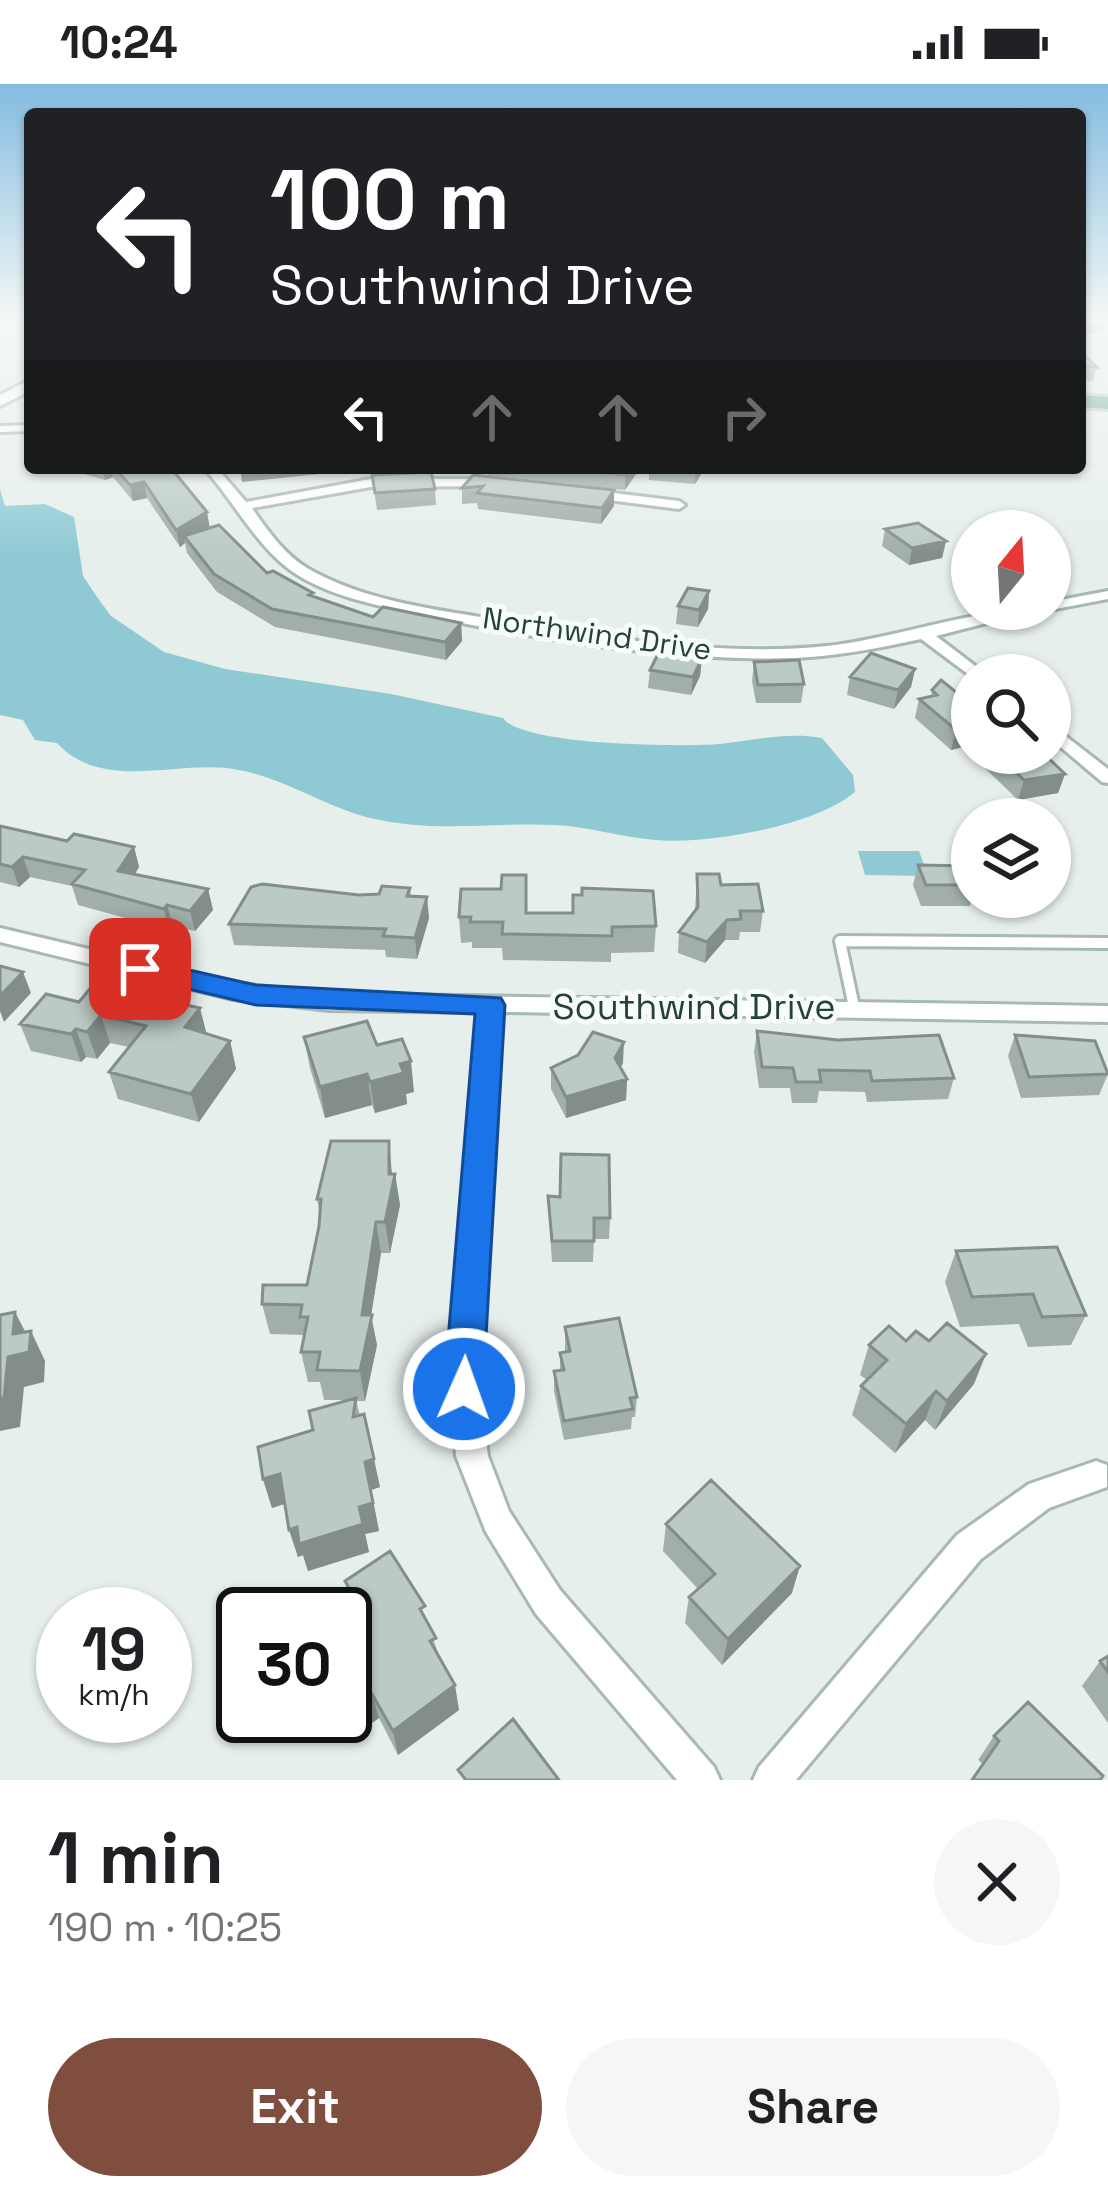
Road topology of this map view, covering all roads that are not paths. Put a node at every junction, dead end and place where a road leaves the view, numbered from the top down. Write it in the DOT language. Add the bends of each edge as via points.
graph roads {
  1 [pos="215,474"];
  2 [pos="505,484"];
  3 [pos="564,491"];
  4 [pos="679,505"];
  5 [pos="243,506"];
  6 [pos="1108,595"];
  7 [pos="1071,601"];
  8 [pos="951,627"];
  9 [pos="923,633"];
  10 [pos="951,654"];
  11 [pos="1071,746"];
  12 [pos="1107,776"];
  13 [pos="0,935"];
  14 [pos="1108,943"];
  15 [pos="491,1005"];
  16 [pos="854,1007"];
  17 [pos="1108,1014"];
  18 [pos="1096,1476"];
  19 [pos="701,1780"];
  20 [pos="772,1780"];
  1 -- 5 [label="street, Northwind Drive"];
  2 -- 5 [label="street" via="371,483"];
  3 -- 4 [label="street"];
  5 -- 9 [label="street, Northwind Drive" via="300,570 391,605 723,651 821,650"];
  6 -- 7 [label="street"];
  8 -- 9 [label="street, Northwind Drive"];
  9 -- 10 [label="street"];
  11 -- 12 [label="street"];
  13 -- 15 [label="street, Southwind Drive" via="256,995"];
  14 -- 16 [label="lane" via="839,941"];
  15 -- 16 [label="street, Southwind Drive"];
  15 -- 19 [label="street" via="463,1374 472,1456 496,1520 548,1603"];
  16 -- 17 [label="street, Southwind Drive"];
  18 -- 20 [label="street" via="1040,1496 969,1547"];
}
